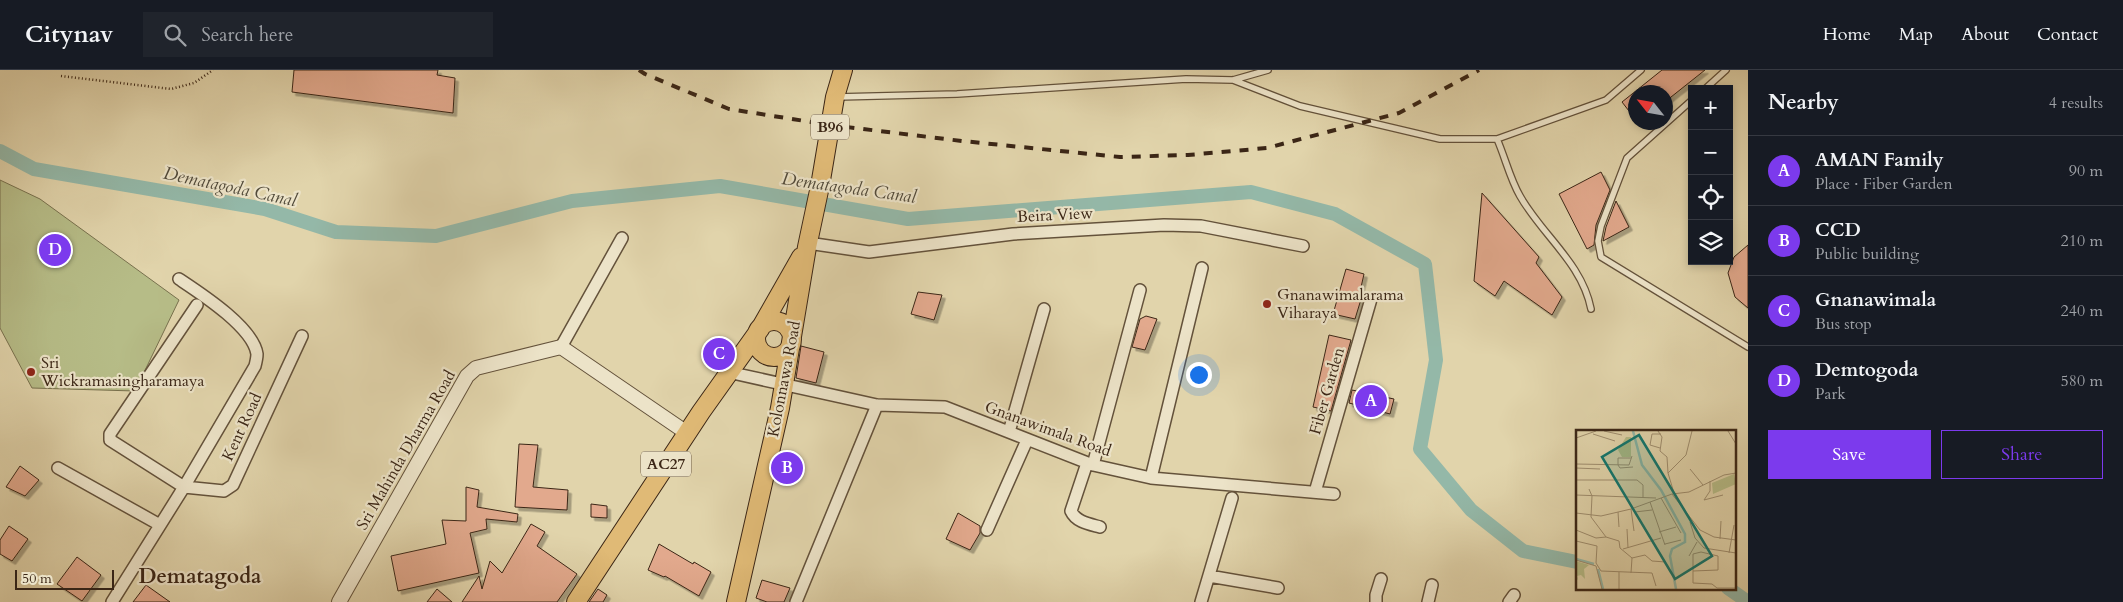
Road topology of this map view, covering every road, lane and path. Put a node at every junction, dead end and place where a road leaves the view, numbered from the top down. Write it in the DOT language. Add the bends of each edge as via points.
graph roads {
  1 [pos="213,70"];
  2 [pos="840,70"];
  3 [pos="1268,70"];
  4 [pos="1641,70"];
  5 [pos="1726,70"];
  6 [pos="61,76"];
  7 [pos="1234,80"];
  8 [pos="1709,85"];
  9 [pos="835,97"];
  10 [pos="1688,104"];
  11 [pos="1497,139"];
  12 [pos="622,238"];
  13 [pos="808,245"];
  14 [pos="1303,246"];
  15 [pos="1202,268"];
  16 [pos="179,279"];
  17 [pos="1140,290"];
  18 [pos="1371,299"];
  19 [pos="197,304"];
  20 [pos="1044,309"];
  21 [pos="1591,309"];
  22 [pos="760,328"];
  23 [pos="302,336"];
  24 [pos="792,340"];
  25 [pos="1748,347"];
  26 [pos="561,348"];
  27 [pos="728,372"];
  28 [pos="784,384"];
  29 [pos="877,405"];
  30 [pos="1009,432"];
  31 [pos="687,433"];
  32 [pos="1028,440"];
  33 [pos="1090,464"];
  34 [pos="58,468"];
  35 [pos="1151,478"];
  36 [pos="184,487"];
  37 [pos="1315,492"];
  38 [pos="1334,494"];
  39 [pos="1232,498"];
  40 [pos="160,525"];
  41 [pos="1100,527"];
  42 [pos="987,530"];
  43 [pos="1209,576"];
  44 [pos="1381,579"];
  45 [pos="1432,584"];
  46 [pos="1278,588"];
  47 [pos="112,602"];
  48 [pos="340,602"];
  49 [pos="576,602"];
  50 [pos="736,602"];
  51 [pos="796,602"];
  52 [pos="1201,602"];
  53 [pos="1376,602"];
  54 [pos="1428,602"];
  1 -- 6 [label="path" via="194,83 170,89"];
  2 -- 9 [label="main road, B96"];
  3 -- 7 [label="lane"];
  4 -- 11 [label="lane" via="1606,100"];
  5 -- 8 [label="lane"];
  7 -- 9 [label="lane" via="1186,79 957,94"];
  7 -- 11 [label="lane" via="1300,106 1440,139"];
  9 -- 13 [label="main road, B96"];
  10 -- 25 [label="lane" via="1627,158 1601,226 1598,241 1601,257"];
  11 -- 21 [label="lane" via="1520,196 1571,264 1588,294"];
  12 -- 26 [label="street"];
  13 -- 14 [label="street, Beira View" via="868,252 1012,234 1164,225 1201,226"];
  13 -- 22 [label="main road, AC27"];
  13 -- 24 [label="main road, Kolonnawa Road / B96"];
  15 -- 35 [label="street"];
  16 -- 36 [label="street" via="218,305 244,332 257,354 255,366"];
  17 -- 33 [label="street"];
  18 -- 37 [label="street, Fiber Garden"];
  19 -- 36 [label="street, Kent Road" via="110,434 110,440"];
  20 -- 30 [label="street"];
  22 -- 24 [label="main road" via="769,322 780,322 790,329"];
  22 -- 24 [label="main road" via="756,340 765,354 782,354"];
  22 -- 27 [label="main road, AC27"];
  23 -- 36 [label="street, Kent Road" via="233,485 224,491"];
  24 -- 28 [label="main road, Kolonnawa Road / B96"];
  26 -- 31 [label="street"];
  26 -- 48 [label="street, Sri Mahinda Dharma Road" via="476,368 467,376"];
  27 -- 28 [label="street, Gnanawimala Road"];
  27 -- 31 [label="main road, AC27"];
  28 -- 29 [label="street, Gnanawimala Road"];
  28 -- 50 [label="main road, Kolonnawa Road / B96"];
  29 -- 30 [label="street, Gnanawimala Road" via="945,407"];
  29 -- 51 [label="street"];
  30 -- 32 [label="street, Gnanawimala Road"];
  31 -- 49 [label="main road, AC27"];
  32 -- 33 [label="street, Gnanawimala Road"];
  32 -- 42 [label="street"];
  33 -- 35 [label="street, Gnanawimala Road"];
  33 -- 41 [label="street" via="1071,511 1079,520"];
  34 -- 40 [label="street"];
  35 -- 37 [label="street, Gnanawimala Road"];
  36 -- 40 [label="street"];
  37 -- 38 [label="street, Gnanawimala Road"];
  39 -- 43 [label="street"];
  40 -- 47 [label="street"];
  43 -- 46 [label="street"];
  43 -- 52 [label="street"];
  44 -- 53 [label="street"];
  45 -- 54 [label="street"];
}
